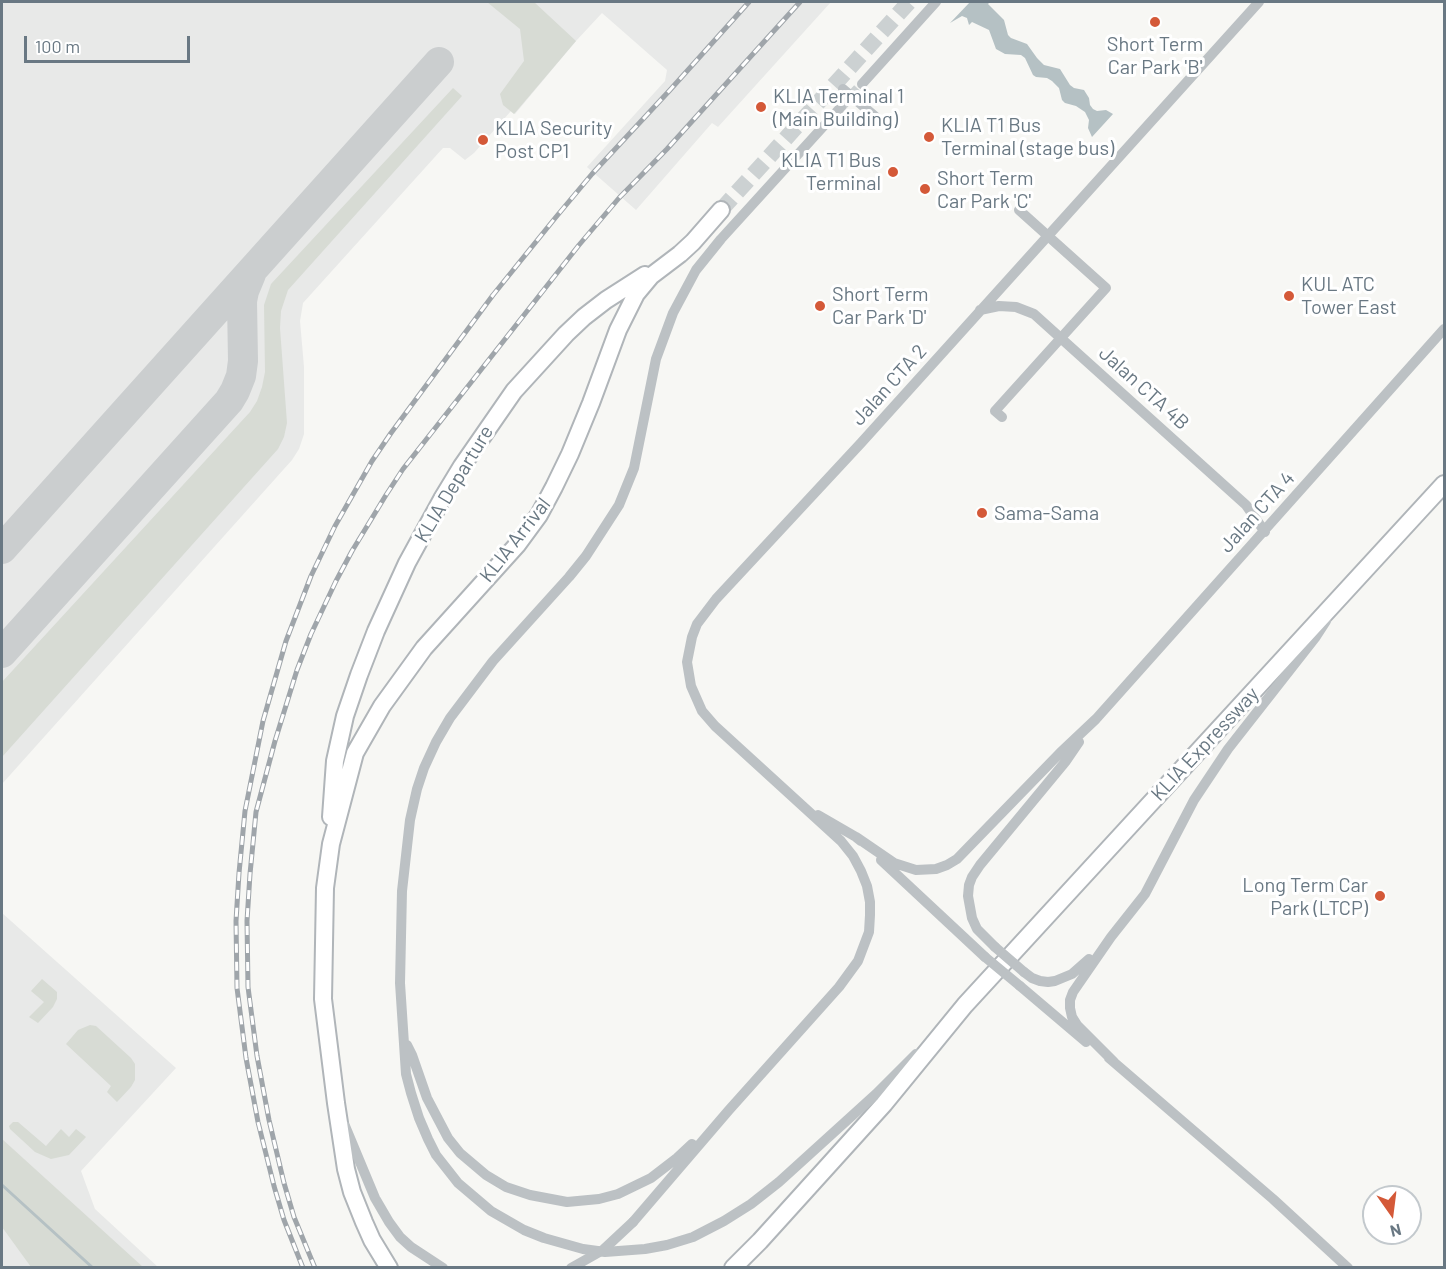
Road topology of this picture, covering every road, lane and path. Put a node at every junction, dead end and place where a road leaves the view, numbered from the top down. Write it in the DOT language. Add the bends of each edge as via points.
graph roads {
  1 [pos="936,2"];
  2 [pos="1260,2"];
  3 [pos="862,84"];
  4 [pos="843,88"];
  5 [pos="841,107"];
  6 [pos="877,118"];
  7 [pos="719,208"];
  8 [pos="1019,210"];
  9 [pos="980,310"];
  10 [pos="1444,329"];
  11 [pos="1002,417"];
  12 [pos="1444,484"];
  13 [pos="1264,532"];
  14 [pos="1344,592"];
  15 [pos="1096,719"];
  16 [pos="800,804"];
  17 [pos="856,837"];
  18 [pos="331,844"];
  19 [pos="1110,937"];
  20 [pos="965,1005"];
  21 [pos="404,1040"];
  22 [pos="1114,1062"];
  23 [pos="336,1103"];
  24 [pos="729,1110"];
  25 [pos="389,1268"];
  26 [pos="443,1268"];
  27 [pos="571,1268"];
  28 [pos="733,1268"];
  29 [pos="1348,1268"];
  1 -- 3 [label="street"];
  2 -- 9 [label="street, Jalan CTA 2"];
  4 -- 6 [label="street, bridge"];
  5 -- 21 [label="street" via="696,270 673,313 656,359 634,468 619,505 586,556 472,688 432,750 417,789 405,860 400,928"];
  7 -- 18 [label="main road, KLIA Arrival" via="693,242 651,276 636,294 570,454 539,515 424,648 382,706 355,753"];
  7 -- 18 [label="main road, KLIA Departure" via="648,273 584,316 514,392 468,456 407,563 359,675 335,761"];
  8 -- 11 [label="street, bridge" via="1106,288 995,411"];
  9 -- 13 [label="street, Jalan CTA 4B" via="1016,307 1034,314 1246,505"];
  9 -- 16 [label="street, Jalan CTA 2" via="716,599 692,637 688,674 702,711"];
  10 -- 13 [label="street, Jalan CTA 4"];
  12 -- 14 [label="main road, KLIA Expressway"];
  13 -- 15 [label="street, Jalan CTA 4"];
  14 -- 19 [label="street" via="1315,638 1228,749 1194,800 1145,894"];
  14 -- 20 [label="main road, KLIA Expressway"];
  15 -- 17 [label="street" via="947,865 926,871 904,867"];
  15 -- 19 [label="street, bridge" via="980,865 972,877 968,896 977,928 1032,978 1048,982 1063,979"];
  16 -- 17 [label="street"];
  16 -- 24 [label="street" via="853,856 867,886 869,932 850,974"];
  17 -- 22 [label="street, bridge" via="985,957"];
  18 -- 23 [label="main road" via="325,888 323,999"];
  19 -- 22 [label="street" via="1072,992 1070,1008 1077,1025"];
  20 -- 21 [label="street" via="867,1102 751,1204 693,1237 621,1252 583,1249 534,1234 491,1210 458,1183 436,1155 419,1118 406,1074"];
  20 -- 28 [label="main road, KLIA Expressway" via="884,1104"];
  21 -- 24 [label="street" via="428,1098 460,1153 506,1187 549,1200 599,1199 651,1178"];
  22 -- 29 [label="street"];
  23 -- 25 [label="main road" via="352,1192 372,1240"];
  23 -- 26 [label="street" via="363,1173 389,1222 411,1247"];
  24 -- 27 [label="street, bridge" via="633,1222 603,1250"];
}
